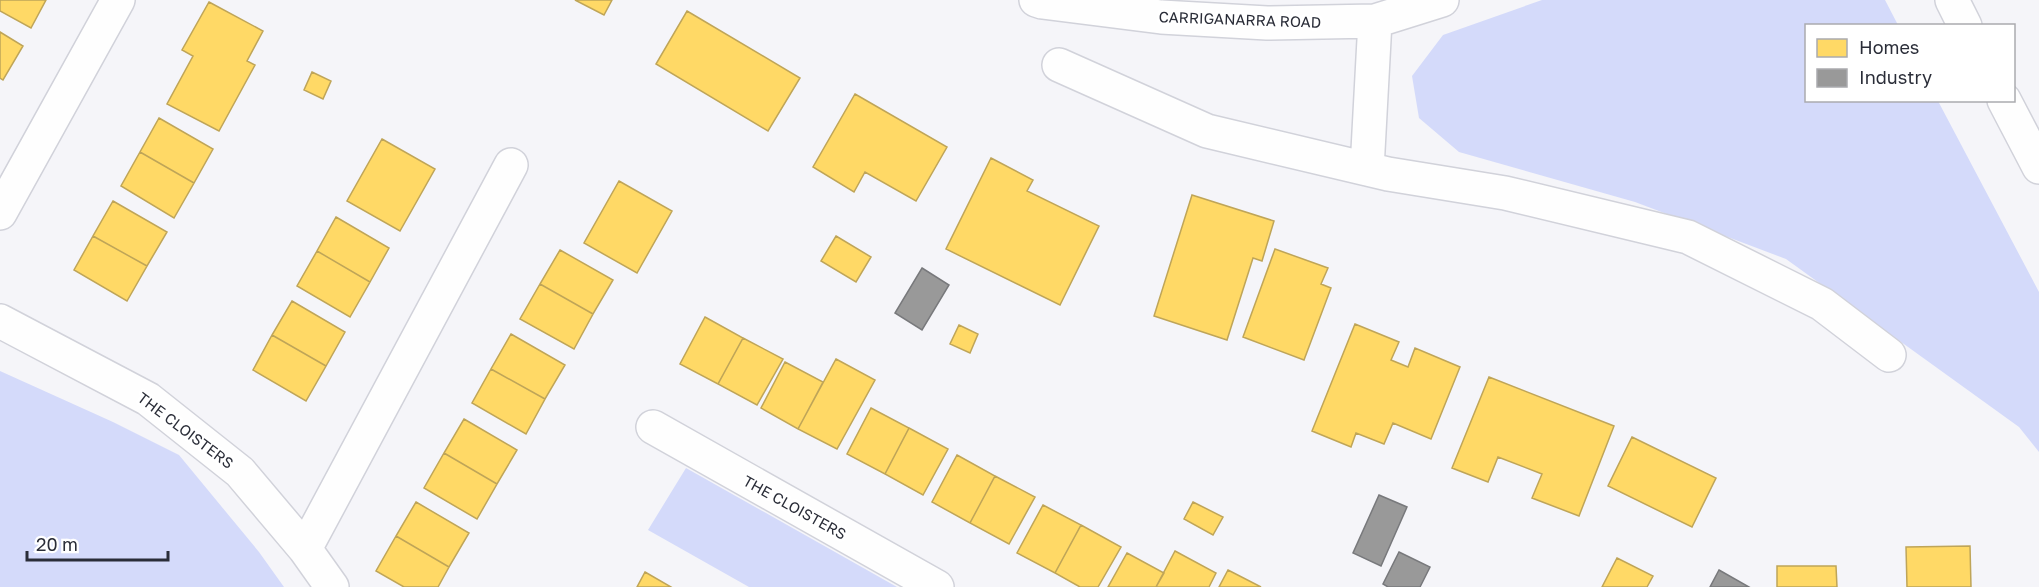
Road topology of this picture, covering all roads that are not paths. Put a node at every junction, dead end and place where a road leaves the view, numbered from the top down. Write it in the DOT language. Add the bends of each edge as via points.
graph roads {
  1 [pos="118,0"];
  2 [pos="1036,0"];
  3 [pos="1442,0"];
  4 [pos="1952,0"];
  5 [pos="1375,21"];
  6 [pos="1964,24"];
  7 [pos="1059,65"];
  8 [pos="2005,102"];
  9 [pos="511,165"];
  10 [pos="2039,167"];
  11 [pos="1367,169"];
  12 [pos="0,213"];
  13 [pos="0,321"];
  14 [pos="1889,355"];
  15 [pos="653,427"];
  16 [pos="305,549"];
  17 [pos="332,587"];
  18 [pos="937,587"];
  1 -- 12 [label="street"];
  2 -- 5 [label="street, CARRIGANARRA ROAD" via="1161,17 1267,22"];
  3 -- 5 [label="street, CARRIGANARRA ROAD"];
  4 -- 6 [label="street"];
  5 -- 11 [label="street"];
  7 -- 11 [label="street" via="1207,131"];
  8 -- 10 [label="street"];
  9 -- 16 [label="street"];
  11 -- 14 [label="street" via="1505,193 1688,237 1822,304"];
  13 -- 16 [label="street, THE CLOISTERS" via="148,399 240,472"];
  15 -- 18 [label="street, THE CLOISTERS"];
  16 -- 17 [label="street, THE CLOISTERS"];
}
